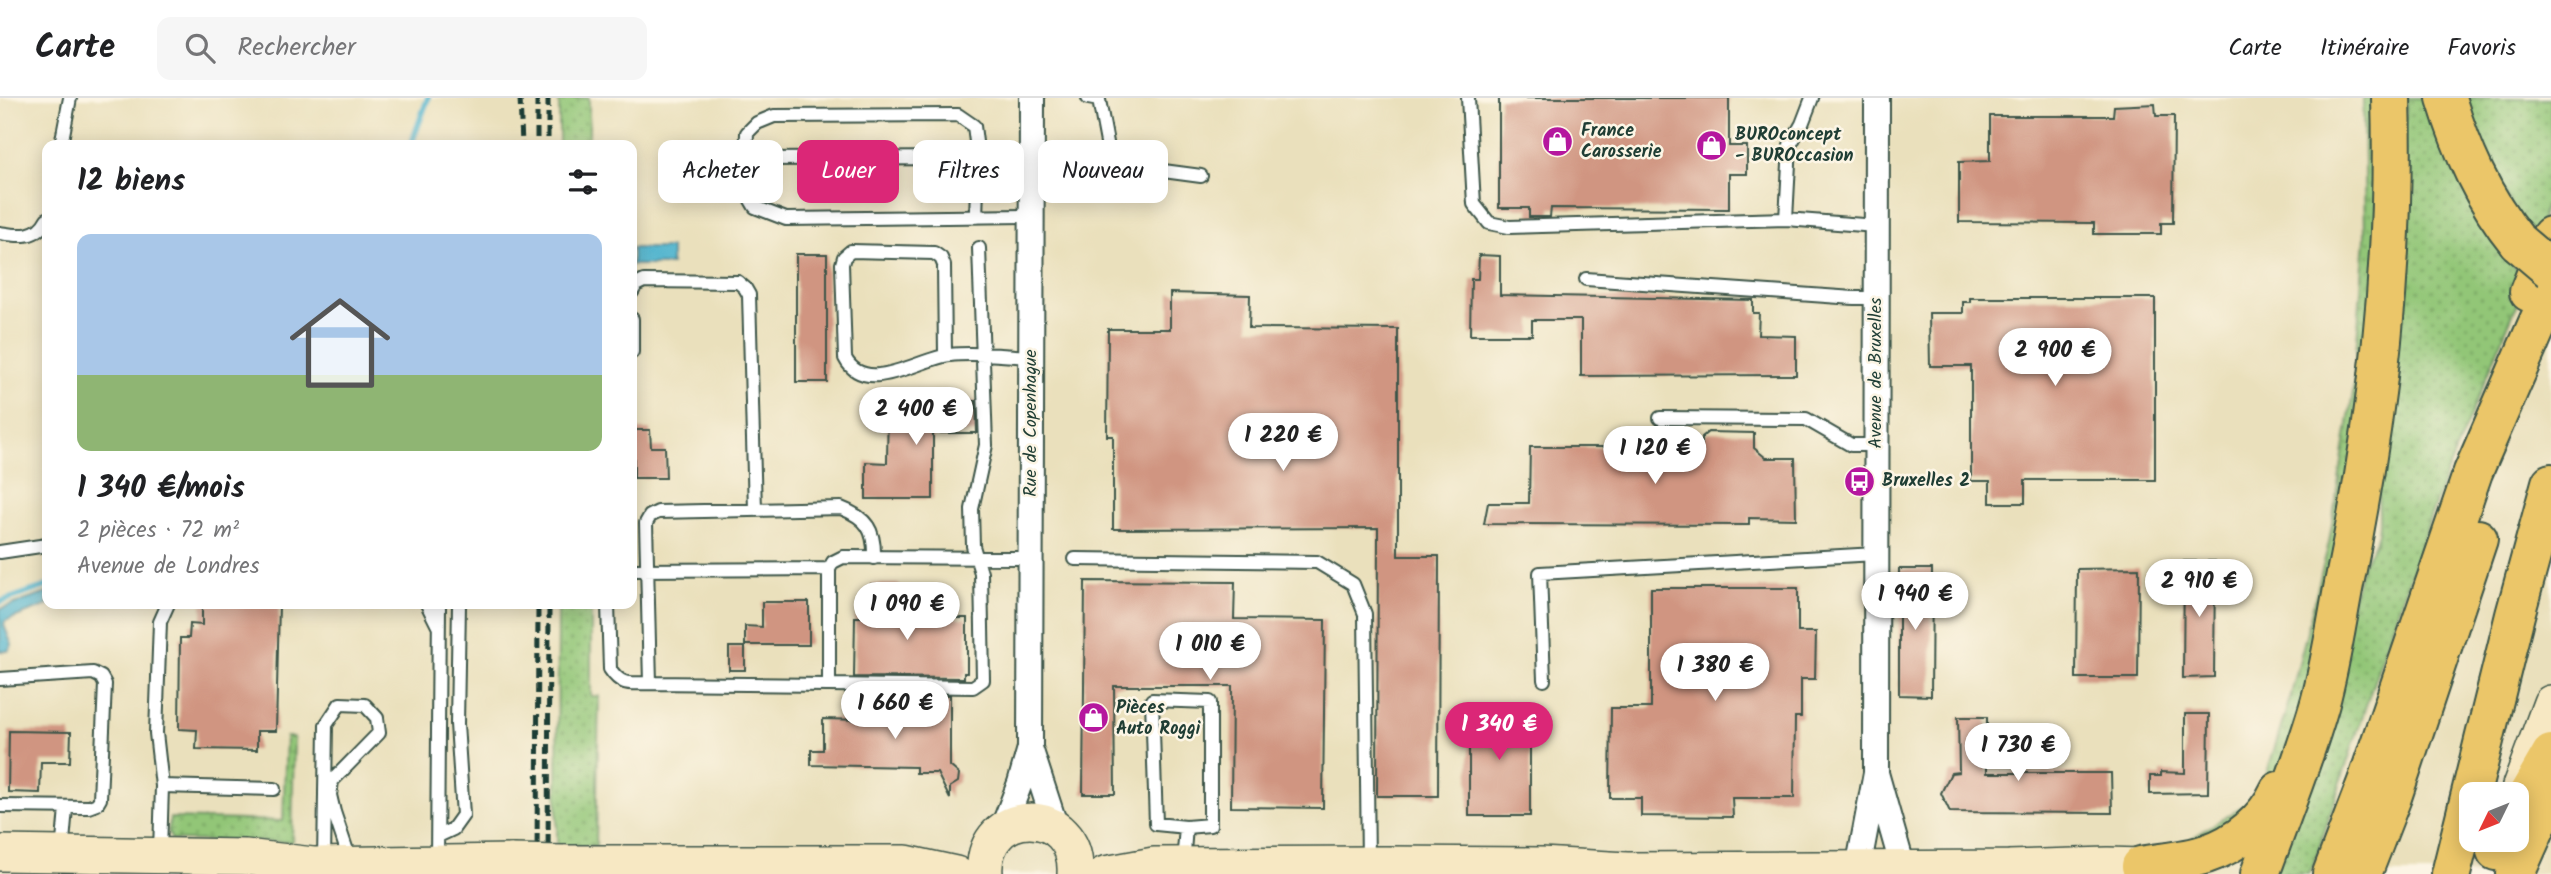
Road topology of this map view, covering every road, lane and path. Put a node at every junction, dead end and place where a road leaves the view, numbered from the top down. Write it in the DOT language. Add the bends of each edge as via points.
graph roads {
  1 [pos="70,98"];
  2 [pos="1032,98"];
  3 [pos="1088,98"];
  4 [pos="1468,98"];
  5 [pos="1812,98"];
  6 [pos="1877,98"];
  7 [pos="2390,98"];
  8 [pos="2446,98"];
  9 [pos="62,140"];
  10 [pos="747,140"];
  11 [pos="976,140"];
  12 [pos="913,158"];
  13 [pos="783,159"];
  14 [pos="1201,176"];
  15 [pos="753,203"];
  16 [pos="976,203"];
  17 [pos="1032,216"];
  18 [pos="976,217"];
  19 [pos="1786,219"];
  20 [pos="1876,226"];
  21 [pos="42,227"];
  22 [pos="0,233"];
  23 [pos="2535,239"];
  24 [pos="979,248"];
  25 [pos="2551,270"];
  26 [pos="1586,279"];
  27 [pos="637,284"];
  28 [pos="2551,293"];
  29 [pos="1876,298"];
  30 [pos="945,355"];
  31 [pos="984,355"];
  32 [pos="1032,357"];
  33 [pos="2551,357"];
  34 [pos="1660,418"];
  35 [pos="1876,445"];
  36 [pos="2551,483"];
  37 [pos="755,510"];
  38 [pos="637,519"];
  39 [pos="646,523"];
  40 [pos="42,546"];
  41 [pos="0,552"];
  42 [pos="1876,554"];
  43 [pos="874,558"];
  44 [pos="1030,558"];
  45 [pos="977,559"];
  46 [pos="1075,559"];
  47 [pos="829,569"];
  48 [pos="637,570"];
  49 [pos="647,570"];
  50 [pos="166,609"];
  51 [pos="430,609"];
  52 [pos="439,609"];
  53 [pos="459,609"];
  54 [pos="608,609"];
  55 [pos="439,628"];
  56 [pos="0,679"];
  57 [pos="1544,680"];
  58 [pos="650,683"];
  59 [pos="829,685"];
  60 [pos="2551,703"];
  61 [pos="2320,704"];
  62 [pos="2385,729"];
  63 [pos="1030,748"];
  64 [pos="2551,754"];
  65 [pos="1876,773"];
  66 [pos="2521,782"];
  67 [pos="162,786"];
  68 [pos="274,789"];
  69 [pos="2529,792"];
  70 [pos="2551,793"];
  71 [pos="0,806"];
  72 [pos="66,808"];
  73 [pos="1186,827"];
  74 [pos="998,833"];
  75 [pos="1062,834"];
  76 [pos="438,849"];
  77 [pos="0,853"];
  78 [pos="62,854"];
  79 [pos="160,856"];
  80 [pos="2500,856"];
  81 [pos="906,863"];
  82 [pos="1168,864"];
  83 [pos="1379,867"];
  84 [pos="356,868"];
  85 [pos="1858,869"];
  86 [pos="1903,869"];
  87 [pos="1605,871"];
  88 [pos="2009,871"];
  89 [pos="2152,871"];
  90 [pos="956,874"];
  91 [pos="985,874"];
  92 [pos="1075,874"];
  93 [pos="1105,874"];
  94 [pos="2260,874"];
  95 [pos="2332,874"];
  96 [pos="2362,874"];
  97 [pos="2451,874"];
  1 -- 9 [label="lane"];
  2 -- 17 [label="street, Rue de Copenhague"];
  3 -- 14 [label="lane" via="1099,100 1111,164"];
  4 -- 19 [label="lane" via="1474,204 1489,223 1509,227"];
  5 -- 19 [label="lane" via="1790,145"];
  6 -- 20 [label="street, Avenue de Bruxelles"];
  7 -- 61 [label="main road" via="2389,264 2378,394"];
  8 -- 23 [label="main road" via="2487,200"];
  10 -- 11 [label="lane" via="757,123 774,116 958,115 974,125"];
  12 -- 13 [label="lane"];
  15 -- 18 [label="lane" via="786,219"];
  16 -- 18 [label="lane"];
  17 -- 18 [label="lane"];
  17 -- 32 [label="street, Rue de Copenhague"];
  19 -- 20 [label="lane"];
  20 -- 29 [label="street, Avenue de Bruxelles"];
  21 -- 22 [label="lane" via="22,237"];
  23 -- 25 [label="main road, bridge"];
  23 -- 62 [label="main road" via="2455,477"];
  24 -- 31 [label="lane"];
  26 -- 29 [label="lane"];
  27 -- 37 [label="lane" via="738,282 749,295"];
  28 -- 62 [label="main road" via="2473,472"];
  29 -- 35 [label="street, Avenue de Bruxelles"];
  30 -- 30 [label="lane" via="900,372 876,375 859,373 848,365 844,257 851,251 934,253 941,258"];
  30 -- 31 [label="lane"];
  31 -- 32 [label="lane"];
  31 -- 45 [label="lane" via="986,445 972,509"];
  32 -- 44 [label="street, Rue de Copenhague"];
  33 -- 96 [label="main road" via="2501,464 2447,637"];
  34 -- 35 [label="lane" via="1806,419 1851,445"];
  35 -- 42 [label="street, Avenue de Bruxelles"];
  36 -- 97 [label="main road"];
  37 -- 39 [label="lane" via="658,512"];
  37 -- 43 [label="lane" via="841,508 856,514 875,540"];
  38 -- 39 [label="lane"];
  39 -- 49 [label="lane"];
  40 -- 41 [label="lane"];
  42 -- 57 [label="lane" via="1540,573"];
  42 -- 65 [label="street, Avenue de Bruxelles"];
  43 -- 45 [label="lane"];
  43 -- 47 [label="lane" via="843,557"];
  44 -- 45 [label="lane"];
  44 -- 63 [label="street, Rue de Copenhague"];
  45 -- 59 [label="lane" via="981,573 980,684"];
  46 -- 83 [label="lane" via="1317,562 1353,584 1365,614 1370,845"];
  47 -- 49 [label="lane"];
  47 -- 59 [label="lane"];
  48 -- 49 [label="lane"];
  49 -- 58 [label="lane"];
  50 -- 67 [label="lane" via="160,622 156,733"];
  51 -- 55 [label="lane"];
  52 -- 55 [label="lane"];
  53 -- 76 [label="lane" via="457,724 463,816"];
  54 -- 58 [label="lane" via="611,669 624,683"];
  55 -- 76 [label="lane"];
  56 -- 72 [label="lane" via="93,673 106,684 100,799 89,807"];
  58 -- 59 [label="lane"];
  60 -- 66 [label="street"];
  61 -- 89 [label="main road" via="2265,816 2207,854"];
  61 -- 94 [label="main road"];
  62 -- 95 [label="main road"];
  63 -- 74 [label="street, Rue de Copenhague"];
  63 -- 75 [label="street, Rue de Copenhague"];
  64 -- 69 [label="main road"];
  65 -- 85 [label="street, Avenue de Bruxelles"];
  65 -- 86 [label="street, Avenue de Bruxelles"];
  67 -- 68 [label="lane"];
  67 -- 79 [label="lane"];
  70 -- 80 [label="main road"];
  71 -- 72 [label="lane"];
  72 -- 78 [label="lane"];
  73 -- 73 [label="lane" via="1210,825 1210,702 1152,700 1156,824"];
  73 -- 82 [label="lane"];
  74 -- 75 [label="street" via="1027,820"];
  74 -- 81 [label="street"];
  74 -- 91 [label="street" via="987,850"];
  75 -- 82 [label="street" via="1102,853"];
  75 -- 92 [label="street" via="1075,856"];
  76 -- 81 [label="street, bridge" via="512,862"];
  76 -- 84 [label="street"];
  77 -- 78 [label="street"];
  78 -- 79 [label="street" via="123,860"];
  79 -- 84 [label="street" via="245,857"];
  81 -- 90 [label="street"];
  82 -- 83 [label="street"];
  82 -- 93 [label="street"];
  83 -- 87 [label="street" via="1541,865"];
  84 -- 84 [label="lane" via="334,812 332,781 379,733 377,718 365,705 340,704 326,725"];
  85 -- 86 [label="street"];
  85 -- 87 [label="street"];
  86 -- 88 [label="street"];
  88 -- 89 [label="street" via="2086,865"];
}
